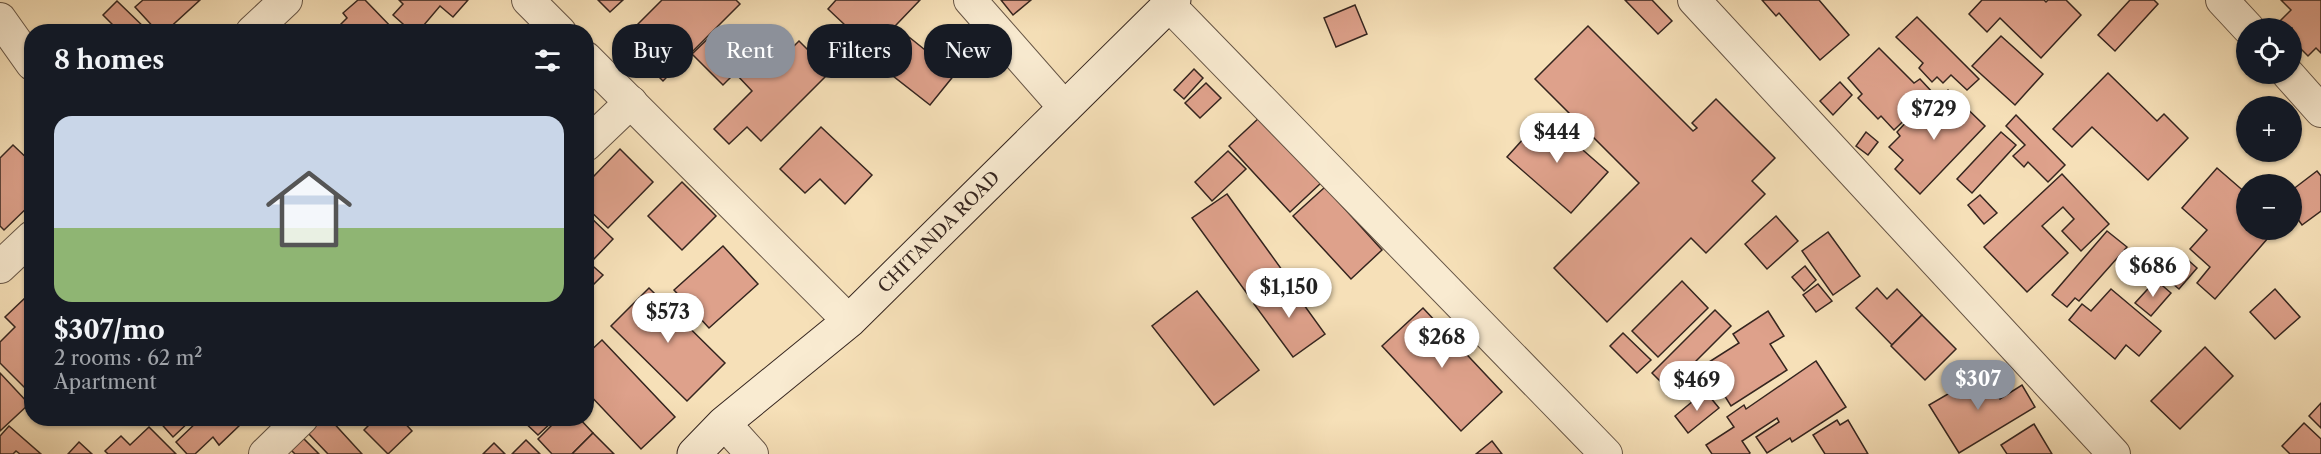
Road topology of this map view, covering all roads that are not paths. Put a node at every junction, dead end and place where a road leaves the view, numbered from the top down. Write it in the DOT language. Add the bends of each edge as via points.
graph roads {
  1 [pos="286,0"];
  2 [pos="528,0"];
  3 [pos="970,0"];
  4 [pos="1694,0"];
  5 [pos="2222,0"];
  6 [pos="1172,3"];
  7 [pos="2239,18"];
  8 [pos="0,19"];
  9 [pos="260,24"];
  10 [pos="552,24"];
  11 [pos="24,53"];
  12 [pos="594,66"];
  13 [pos="2297,84"];
  14 [pos="631,102"];
  15 [pos="1065,108"];
  16 [pos="2321,111"];
  17 [pos="594,137"];
  18 [pos="24,244"];
  19 [pos="0,267"];
  20 [pos="849,321"];
  21 [pos="724,423"];
  22 [pos="294,426"];
  23 [pos="265,454"];
  24 [pos="694,454"];
  25 [pos="752,454"];
  26 [pos="1606,454"];
  27 [pos="2114,454"];
  1 -- 9 [label="street"];
  2 -- 10 [label="street"];
  3 -- 15 [label="street"];
  4 -- 27 [label="street"];
  5 -- 7 [label="street"];
  6 -- 15 [label="street, CHITANDA ROAD"];
  6 -- 26 [label="street"];
  8 -- 11 [label="street"];
  12 -- 14 [label="street"];
  13 -- 16 [label="street"];
  14 -- 17 [label="street"];
  14 -- 20 [label="street"];
  15 -- 20 [label="street, CHITANDA ROAD"];
  18 -- 19 [label="street"];
  20 -- 21 [label="street, CHITANDA ROAD"];
  21 -- 24 [label="street, CHITANDA ROAD"];
  21 -- 25 [label="street"];
  22 -- 23 [label="street"];
}
